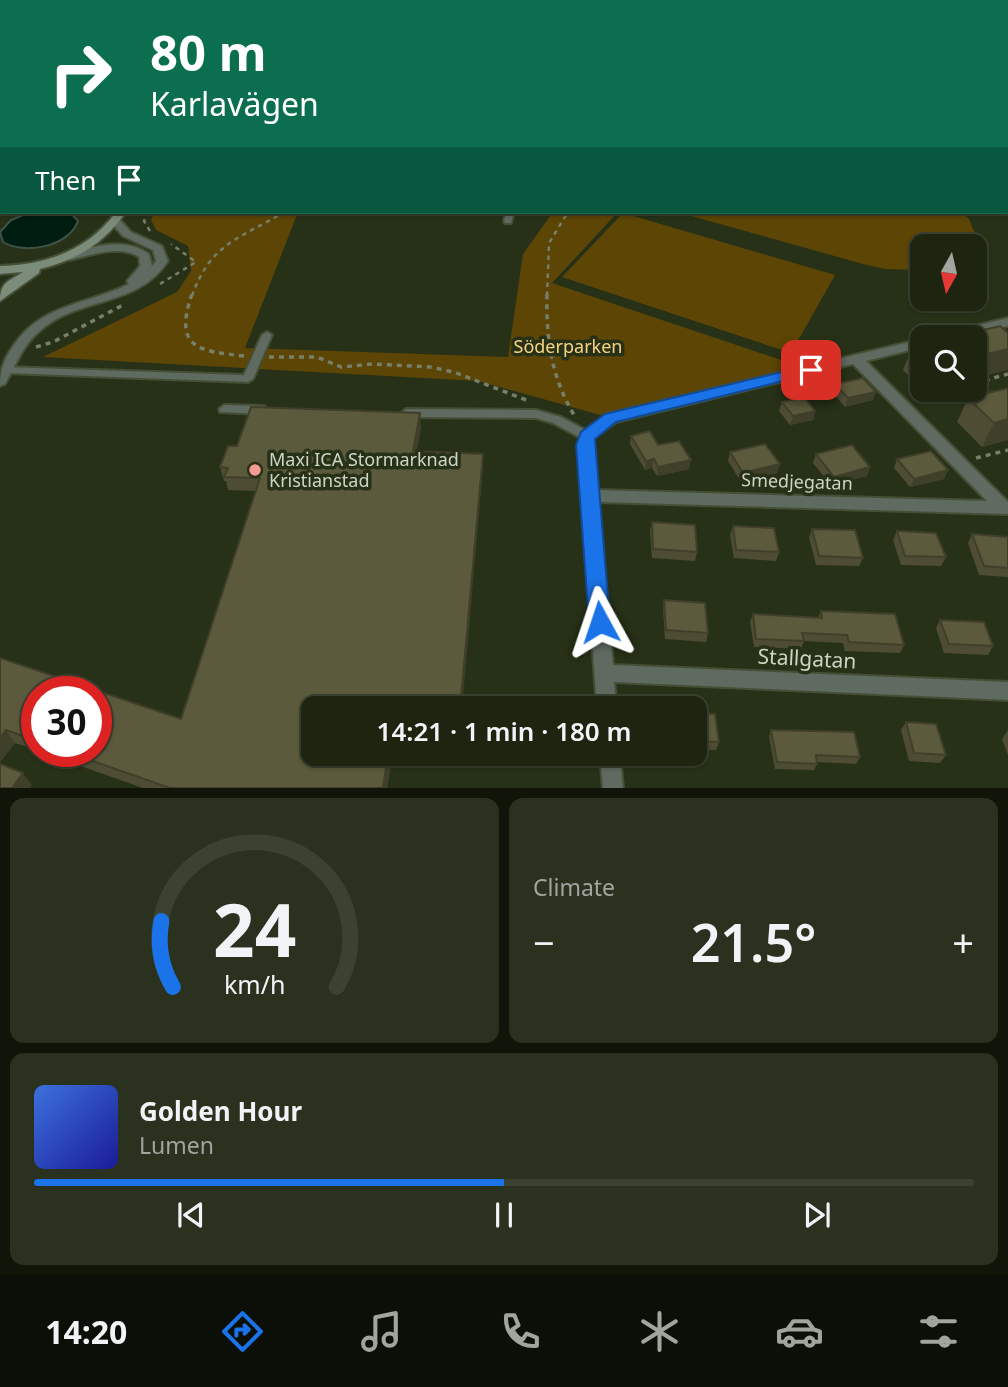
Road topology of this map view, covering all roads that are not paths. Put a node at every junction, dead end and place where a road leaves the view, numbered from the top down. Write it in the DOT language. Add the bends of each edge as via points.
graph roads {
  1 [pos="118,216"];
  2 [pos="70,256"];
  3 [pos="41,267"];
  4 [pos="0,270"];
  5 [pos="118,292"];
  6 [pos="0,297"];
  7 [pos="1008,322"];
  8 [pos="987,327"];
  9 [pos="987,328"];
  10 [pos="267,335"];
  11 [pos="1001,340"];
  12 [pos="910,346"];
  13 [pos="856,359"];
  14 [pos="3,375"];
  15 [pos="224,408"];
  16 [pos="274,410"];
  17 [pos="389,412"];
  18 [pos="587,436"];
  19 [pos="589,496"];
  20 [pos="1005,510"];
  21 [pos="604,673"];
  22 [pos="1008,691"];
  23 [pos="606,696"];
  24 [pos="611,766"];
  25 [pos="613,788"];
  1 -- 2 [label="main road" via="98,238"];
  1 -- 5 [label="street" via="127,234 158,248 162,255 160,266 149,278"];
  2 -- 3 [label="main road"];
  2 -- 5 [label="street" via="119,248 141,252 146,260 144,272"];
  3 -- 4 [label="main road"];
  3 -- 6 [label="main road"];
  5 -- 14 [label="street" via="45,320 17,347"];
  7 -- 8 [label="street"];
  9 -- 11 [label="street"];
  10 -- 14 [label="lane" via="248,379"];
  12 -- 13 [label="street"];
  13 -- 18 [label="street" via="611,418"];
  13 -- 20 [label="street"];
  15 -- 16 [label="lane"];
  17 -- 18 [label="lane" via="536,414"];
  18 -- 19 [label="street"];
  19 -- 20 [label="street, Smedjegatan"];
  19 -- 21 [label="street"];
  21 -- 22 [label="street, Stallgatan"];
  21 -- 23 [label="street"];
  24 -- 25 [label="street"];
}
